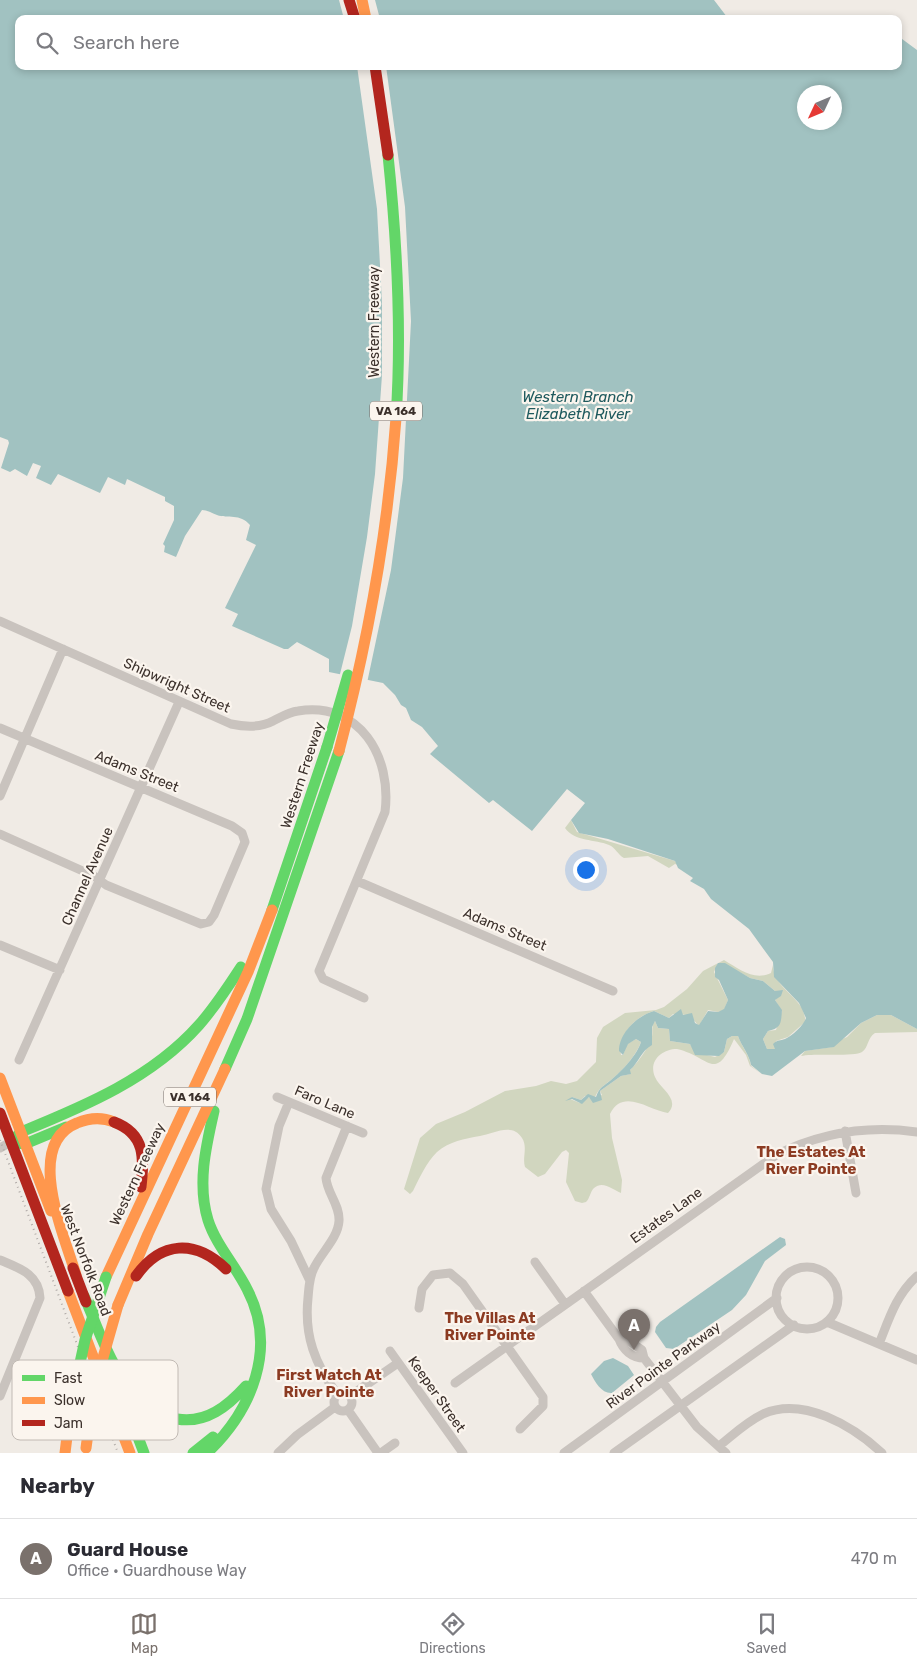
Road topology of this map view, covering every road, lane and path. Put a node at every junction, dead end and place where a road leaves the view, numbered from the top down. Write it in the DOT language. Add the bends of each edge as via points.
graph roads {
  1 [pos="349,0"];
  2 [pos="362,0"];
  3 [pos="354,15"];
  4 [pos="365,15"];
  5 [pos="366,70"];
  6 [pos="376,70"];
  7 [pos="0,621"];
  8 [pos="63,649"];
  9 [pos="180,702"];
  10 [pos="0,728"];
  11 [pos="24,740"];
  12 [pos="141,787"];
  13 [pos="0,796"];
  14 [pos="0,834"];
  15 [pos="100,880"];
  16 [pos="357,881"];
  17 [pos="270,915"];
  18 [pos="0,944"];
  19 [pos="60,970"];
  20 [pos="614,991"];
  21 [pos="364,998"];
  22 [pos="19,1060"];
  23 [pos="0,1078"];
  24 [pos="222,1078"];
  25 [pos="277,1097"];
  26 [pos="288,1102"];
  27 [pos="0,1113"];
  28 [pos="71,1125"];
  29 [pos="347,1126"];
  30 [pos="845,1131"];
  31 [pos="21,1132"];
  32 [pos="917,1132"];
  33 [pos="363,1133"];
  34 [pos="11,1142"];
  35 [pos="25,1144"];
  36 [pos="0,1148"];
  37 [pos="856,1193"];
  38 [pos="0,1260"];
  39 [pos="535,1262"];
  40 [pos="108,1272"];
  41 [pos="76,1275"];
  42 [pos="917,1276"];
  43 [pos="310,1281"];
  44 [pos="123,1291"];
  45 [pos="584,1291"];
  46 [pos="84,1296"];
  47 [pos="777,1298"];
  48 [pos="565,1304"];
  49 [pos="419,1308"];
  50 [pos="827,1322"];
  51 [pos="794,1325"];
  52 [pos="879,1344"];
  53 [pos="507,1345"];
  54 [pos="390,1351"];
  55 [pos="15,1360"];
  56 [pos="80,1360"];
  57 [pos="94,1360"];
  58 [pos="102,1360"];
  59 [pos="108,1360"];
  60 [pos="115,1360"];
  61 [pos="917,1360"];
  62 [pos="398,1363"];
  63 [pos="12,1368"];
  64 [pos="664,1381"];
  65 [pos="455,1383"];
  66 [pos="246,1386"];
  67 [pos="337,1394"];
  68 [pos="0,1396"];
  69 [pos="350,1396"];
  70 [pos="681,1405"];
  71 [pos="335,1407"];
  72 [pos="348,1410"];
  73 [pos="178,1420"];
  74 [pos="520,1429"];
  75 [pos="67,1440"];
  76 [pos="125,1440"];
  77 [pos="139,1440"];
  78 [pos="395,1443"];
  79 [pos="723,1450"];
  80 [pos="65,1453"];
  81 [pos="130,1453"];
  82 [pos="144,1453"];
  83 [pos="193,1453"];
  84 [pos="207,1453"];
  85 [pos="278,1453"];
  86 [pos="380,1453"];
  87 [pos="462,1453"];
  88 [pos="564,1453"];
  89 [pos="614,1453"];
  90 [pos="882,1453"];
  1 -- 3 [label="main road"];
  2 -- 4 [label="main road"];
  5 -- 17 [label="main road, Western Freeway / VA 164, bridge" via="382,178 390,277 387,425 380,499 364,607 349,671"];
  6 -- 24 [label="main road, Western Freeway / VA 164, bridge" via="396,235 398,300 397,405 387,512 374,600 339,751 256,995"];
  7 -- 8 [label="street, Shipwright Street"];
  8 -- 9 [label="street, Shipwright Street"];
  8 -- 11 [label="street"];
  9 -- 12 [label="street, Channel Avenue"];
  9 -- 16 [label="street, Shipwright Street" via="220,721 241,726 259,726 293,712 310,709 330,711 359,728 379,754 386,776 387,797 382,825"];
  10 -- 11 [label="street, Adams Street"];
  11 -- 12 [label="street, Adams Street"];
  11 -- 13 [label="street"];
  12 -- 15 [label="street, Channel Avenue"];
  12 -- 15 [label="street, Adams Street" via="238,830 245,842 215,912 209,922 201,924"];
  14 -- 15 [label="street"];
  15 -- 19 [label="street, Channel Avenue"];
  16 -- 20 [label="street, Adams Street"];
  16 -- 21 [label="street, Shipwright Street" via="319,974 323,979"];
  17 -- 31 [label="main road" via="216,1006 173,1050 113,1092"];
  17 -- 40 [label="main road, Western Freeway / VA 164" via="248,972"];
  18 -- 19 [label="street"];
  19 -- 22 [label="street, Channel Avenue"];
  23 -- 31 [label="main road, West Norfolk Road"];
  24 -- 44 [label="main road, Western Freeway / VA 164"];
  24 -- 84 [label="main road" via="203,1158 204,1204 221,1250 242,1279 254,1305 260,1351 257,1377 248,1402 225,1436"];
  25 -- 26 [label="street, Faro Lane"];
  26 -- 29 [label="street, Faro Lane"];
  26 -- 43 [label="street" via="279,1126 266,1189 271,1209 292,1241"];
  27 -- 34 [label="main road, West Norfolk Road"];
  28 -- 35 [label="main road"];
  28 -- 40 [label="main road" via="95,1117 112,1119 132,1132 144,1153 143,1180 119,1236"];
  28 -- 41 [label="main road" via="54,1147 50,1168 55,1202"];
  29 -- 33 [label="street, Faro Lane"];
  29 -- 43 [label="street" via="326,1178 337,1206 338,1227"];
  30 -- 32 [label="street, Estates Lane" via="886,1128"];
  30 -- 37 [label="street"];
  30 -- 45 [label="street, Estates Lane" via="790,1148 761,1164"];
  31 -- 34 [label="main road"];
  31 -- 35 [label="main road, West Norfolk Road"];
  34 -- 35 [label="main road"];
  34 -- 36 [label="street"];
  34 -- 57 [label="main road, West Norfolk Road"];
  35 -- 41 [label="main road, West Norfolk Road"];
  38 -- 55 [label="street" via="25,1271 38,1285 39,1305"];
  39 -- 48 [label="street"];
  40 -- 56 [label="main road, Western Freeway / VA 164, bridge"];
  41 -- 46 [label="main road, West Norfolk Road"];
  42 -- 52 [label="street" via="900,1294"];
  43 -- 67 [label="street" via="309,1339 317,1364"];
  44 -- 58 [label="main road, Western Freeway / VA 164, bridge"];
  44 -- 66 [label="main road" via="143,1265 164,1250 189,1247 213,1256 233,1278 248,1311 253,1352"];
  45 -- 48 [label="street, Estates Lane"];
  45 -- 64 [label="street" via="619,1339 626,1338 642,1350 644,1358"];
  46 -- 59 [label="main road, West Norfolk Road"];
  46 -- 60 [label="main road"];
  47 -- 50 [label="street" via="780,1284 789,1273 802,1267 817,1268 829,1276 837,1288 836,1310"];
  47 -- 51 [label="street" via="784,1317"];
  47 -- 64 [label="street, River Pointe Parkway"];
  48 -- 53 [label="street, Estates Lane"];
  49 -- 53 [label="street" via="426,1281 433,1275 450,1273 463,1284"];
  50 -- 51 [label="street" via="811,1328"];
  50 -- 52 [label="street"];
  51 -- 70 [label="street"];
  52 -- 61 [label="street"];
  53 -- 65 [label="street, Estates Lane"];
  53 -- 74 [label="street" via="544,1402"];
  54 -- 62 [label="street, Keeper Street"];
  62 -- 69 [label="street"];
  62 -- 87 [label="street, Keeper Street"];
  63 -- 68 [label="street"];
  64 -- 70 [label="street"];
  64 -- 88 [label="street, River Pointe Parkway"];
  66 -- 73 [label="main road" via="226,1408 208,1417"];
  66 -- 83 [label="main road" via="222,1428"];
  67 -- 69 [label="street"];
  67 -- 71 [label="street" via="333,1402"];
  69 -- 72 [label="street" via="352,1404"];
  70 -- 79 [label="street" via="698,1427"];
  70 -- 89 [label="street"];
  71 -- 72 [label="street"];
  71 -- 85 [label="street"];
  72 -- 86 [label="street"];
  75 -- 80 [label="main road, Western Freeway / VA 164, bridge"];
  76 -- 81 [label="main road, West Norfolk Road"];
  77 -- 82 [label="main road, West Norfolk Road"];
  78 -- 86 [label="street"];
  79 -- 90 [label="street" via="749,1422 764,1414 798,1410 838,1423"];
}
